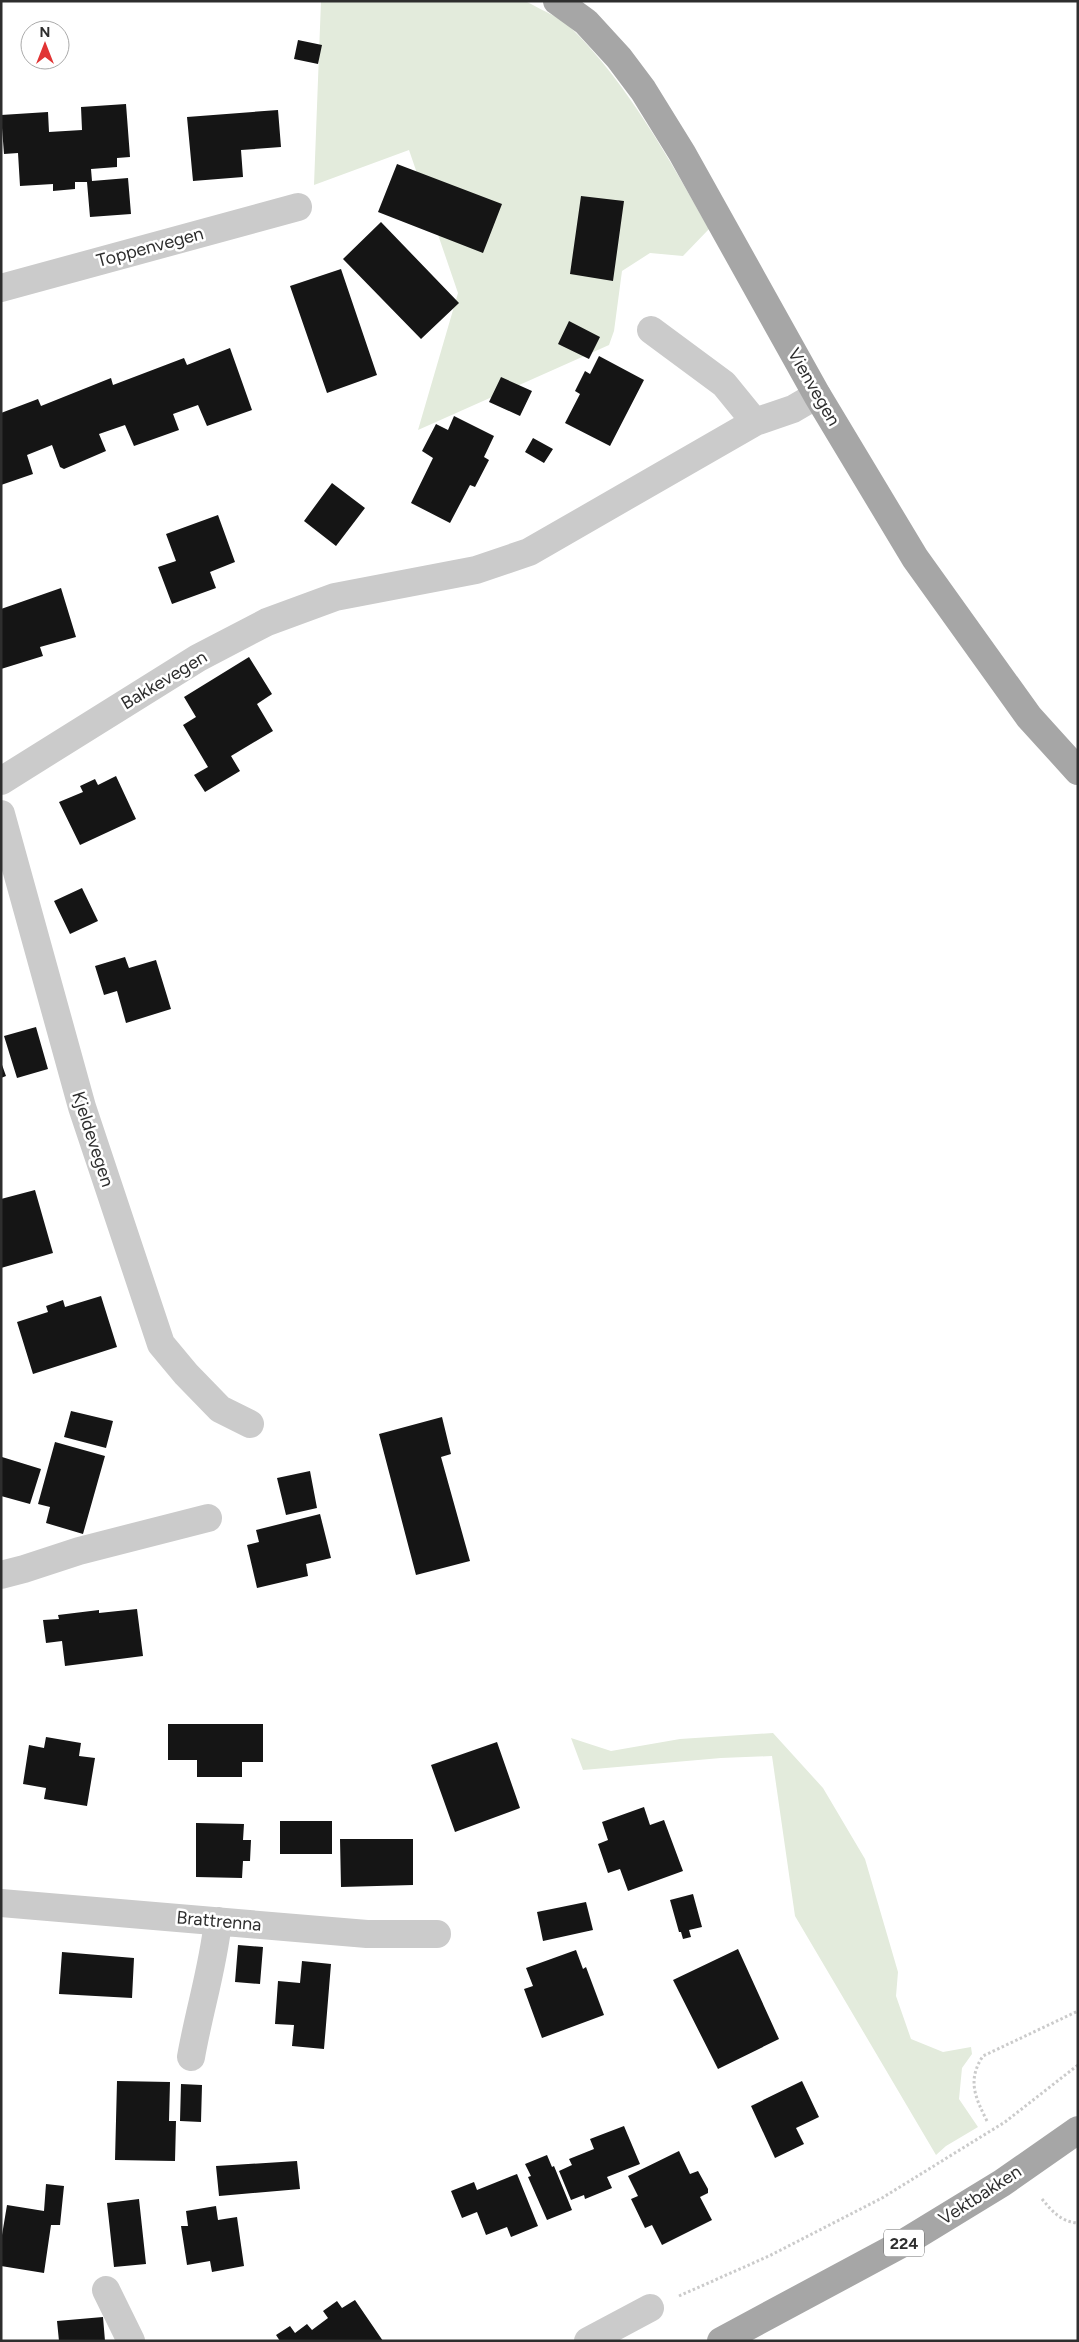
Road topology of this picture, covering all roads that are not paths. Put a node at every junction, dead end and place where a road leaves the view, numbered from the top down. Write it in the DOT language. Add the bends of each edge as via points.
graph roads {
  1 [pos="557,1"];
  2 [pos="298,207"];
  3 [pos="1,288"];
  4 [pos="651,330"];
  5 [pos="817,395"];
  6 [pos="755,422"];
  7 [pos="1078,771"];
  8 [pos="1,781"];
  9 [pos="1,814"];
  10 [pos="250,1424"];
  11 [pos="208,1518"];
  12 [pos="1,1574"];
  13 [pos="1,1903"];
  14 [pos="218,1921"];
  15 [pos="437,1934"];
  16 [pos="191,2058"];
  17 [pos="1078,2130"];
  18 [pos="106,2290"];
  19 [pos="650,2308"];
  20 [pos="130,2341"];
  21 [pos="588,2341"];
  22 [pos="721,2341"];
  1 -- 5 [label="main road, Vienvegen" via="586,22 643,90 682,153"];
  2 -- 3 [label="street, Toppenvegen"];
  4 -- 6 [label="street" via="724,384"];
  5 -- 6 [label="street, Bakkevegen" via="793,409"];
  5 -- 7 [label="main road, Vienvegen" via="915,558 1029,717"];
  6 -- 8 [label="street, Bakkevegen" via="529,552 476,570 335,597 267,622 198,658"];
  9 -- 10 [label="street, Kjeldevegen" via="82,1106 161,1344 220,1409"];
  11 -- 12 [label="street"];
  13 -- 14 [label="street, Brattrenna"];
  14 -- 15 [label="street, Brattrenna" via="366,1934"];
  14 -- 16 [label="street" via="214,1956"];
  17 -- 22 [label="main road, Vektbakken / 224" via="1002,2183 906,2241"];
  18 -- 20 [label="street"];
  19 -- 21 [label="street"];
}
